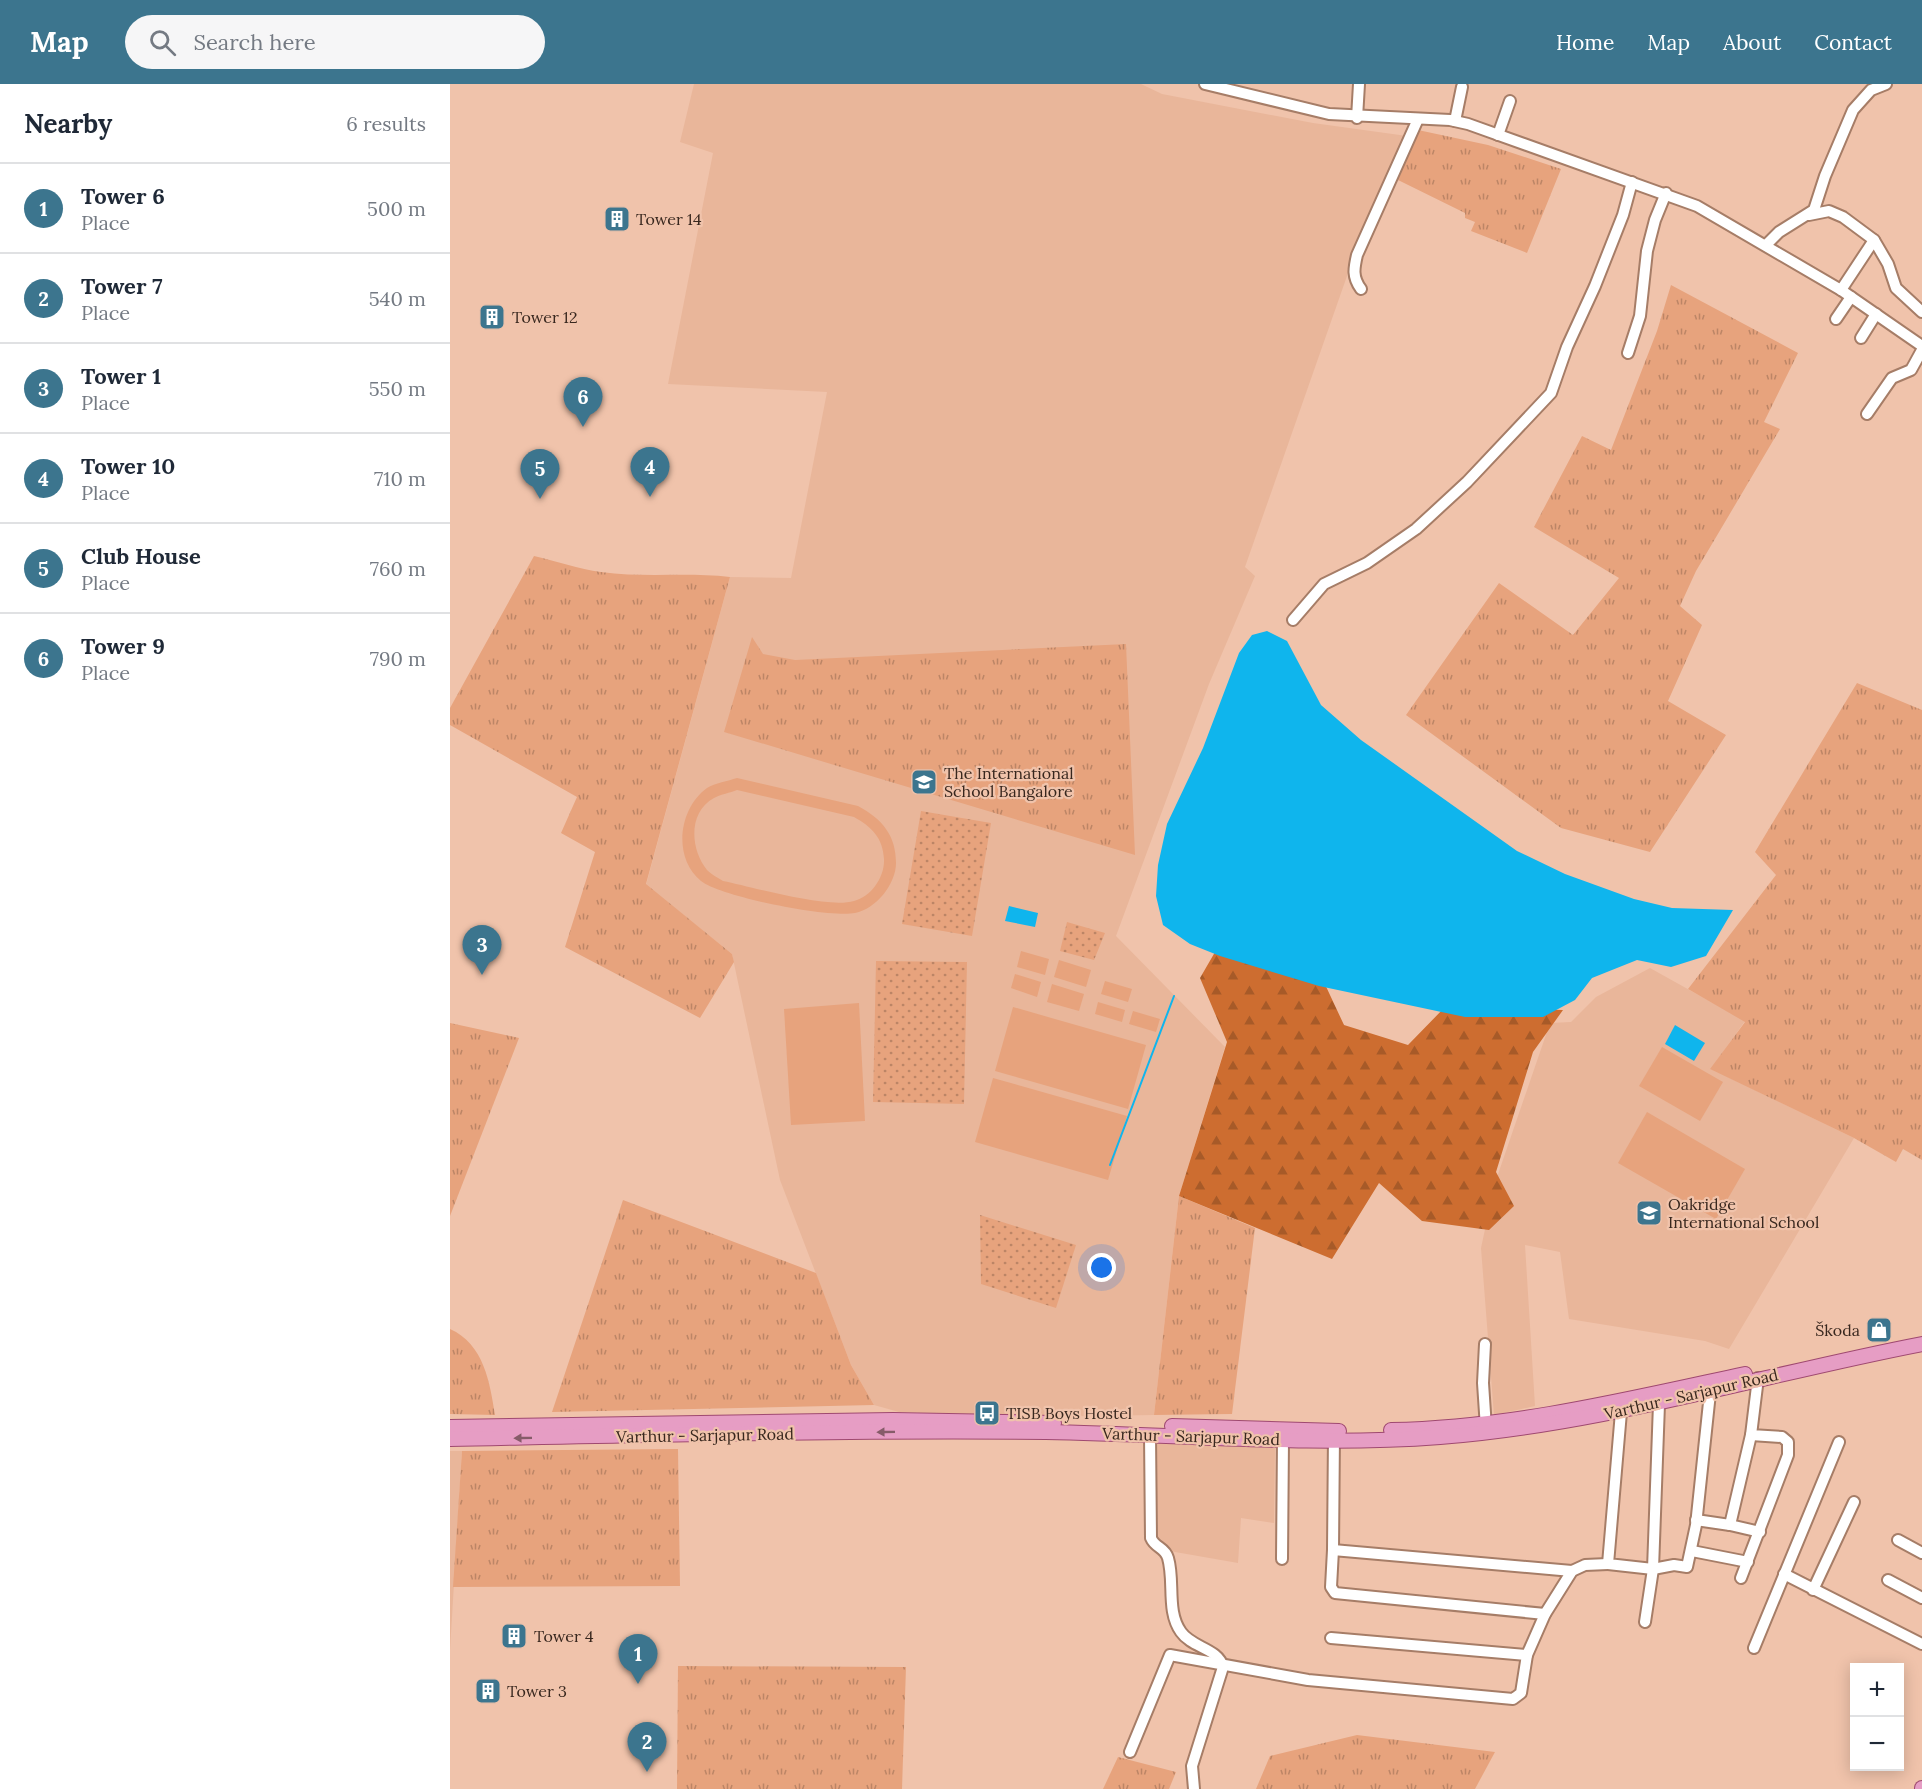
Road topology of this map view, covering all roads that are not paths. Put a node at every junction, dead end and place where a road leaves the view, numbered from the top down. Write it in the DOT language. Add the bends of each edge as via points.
graph roads {
  1 [pos="1205,84"];
  2 [pos="1359,84"];
  3 [pos="1886,84"];
  4 [pos="1462,87"];
  5 [pos="1510,100"];
  6 [pos="1357,118"];
  7 [pos="1418,119"];
  8 [pos="1455,121"];
  9 [pos="1498,135"];
  10 [pos="1632,182"];
  11 [pos="1666,193"];
  12 [pos="1808,215"];
  13 [pos="1874,240"];
  14 [pos="1766,245"];
  15 [pos="1361,290"];
  16 [pos="1841,290"];
  17 [pos="1851,297"];
  18 [pos="1922,312"];
  19 [pos="1876,314"];
  20 [pos="1836,319"];
  21 [pos="1861,338"];
  22 [pos="1922,348"];
  23 [pos="1628,353"];
  24 [pos="1867,414"];
  25 [pos="1293,620"];
  26 [pos="1922,1338"];
  27 [pos="1485,1344"];
  28 [pos="1922,1344"];
  29 [pos="1758,1378"];
  30 [pos="1710,1393"];
  31 [pos="1659,1404"];
  32 [pos="1621,1412"];
  33 [pos="450,1427"];
  34 [pos="1485,1427"];
  35 [pos="1150,1435"];
  36 [pos="1334,1435"];
  37 [pos="1751,1435"];
  38 [pos="450,1439"];
  39 [pos="1283,1439"];
  40 [pos="1839,1442"];
  41 [pos="1854,1502"];
  42 [pos="1696,1520"];
  43 [pos="1730,1525"];
  44 [pos="1760,1532"];
  45 [pos="1898,1540"];
  46 [pos="1333,1550"];
  47 [pos="1692,1551"];
  48 [pos="1922,1553"];
  49 [pos="1282,1559"];
  50 [pos="1748,1562"];
  51 [pos="1608,1564"];
  52 [pos="1653,1569"];
  53 [pos="1572,1571"];
  54 [pos="1784,1574"];
  55 [pos="1741,1578"];
  56 [pos="1888,1580"];
  57 [pos="1813,1590"];
  58 [pos="1922,1598"];
  59 [pos="1545,1614"];
  60 [pos="1645,1622"];
  61 [pos="1331,1638"];
  62 [pos="1922,1644"];
  63 [pos="1754,1648"];
  64 [pos="1527,1655"];
  65 [pos="1223,1665"];
  66 [pos="1130,1752"];
  67 [pos="1194,1789"];
  1 -- 6 [label="street"];
  2 -- 6 [label="street"];
  3 -- 12 [label="street" via="1871,90 1853,110 1814,210"];
  4 -- 8 [label="street"];
  5 -- 9 [label="street"];
  6 -- 7 [label="street"];
  7 -- 8 [label="street"];
  7 -- 15 [label="street" via="1357,255 1355,281"];
  8 -- 9 [label="street"];
  9 -- 10 [label="street"];
  10 -- 11 [label="street"];
  10 -- 25 [label="street" via="1623,215 1551,393 1467,482 1416,529 1367,563 1324,584"];
  11 -- 14 [label="street"];
  11 -- 23 [label="street" via="1647,251 1640,316"];
  12 -- 13 [label="street" via="1829,211"];
  12 -- 14 [label="street" via="1779,232"];
  13 -- 16 [label="street"];
  13 -- 18 [label="street" via="1896,288"];
  14 -- 16 [label="street"];
  16 -- 17 [label="street"];
  17 -- 19 [label="street"];
  17 -- 20 [label="street"];
  19 -- 21 [label="street"];
  19 -- 22 [label="street"];
  22 -- 24 [label="street" via="1911,370 1892,378"];
  26 -- 34 [label="main road, Varthur - Sarjapur Road"];
  27 -- 34 [label="street"];
  28 -- 29 [label="main road, Varthur - Sarjapur Road"];
  29 -- 30 [label="main road, Varthur - Sarjapur Road"];
  29 -- 37 [label="street"];
  30 -- 31 [label="main road, Varthur - Sarjapur Road"];
  30 -- 42 [label="street"];
  31 -- 32 [label="main road, Varthur - Sarjapur Road"];
  31 -- 52 [label="street"];
  32 -- 34 [label="main road, Varthur - Sarjapur Road"];
  32 -- 51 [label="street"];
  33 -- 36 [label="main road, Varthur - Sarjapur Road" via="892,1420"];
  34 -- 36 [label="main road, Varthur - Sarjapur Road" via="1402,1439"];
  35 -- 38 [label="main road, Varthur - Sarjapur Road, one-way" via="894,1432"];
  35 -- 39 [label="main road, Varthur - Sarjapur Road"];
  35 -- 65 [label="street" via="1151,1538 1168,1559 1174,1619 1185,1637 1215,1654"];
  36 -- 39 [label="main road, Varthur - Sarjapur Road"];
  36 -- 46 [label="street"];
  37 -- 43 [label="street"];
  37 -- 44 [label="street" via="1782,1437 1788,1445 1788,1455"];
  39 -- 49 [label="street"];
  40 -- 54 [label="street"];
  41 -- 57 [label="street"];
  42 -- 43 [label="street"];
  42 -- 47 [label="street"];
  43 -- 44 [label="street"];
  44 -- 50 [label="street"];
  45 -- 48 [label="street"];
  46 -- 53 [label="street"];
  46 -- 59 [label="street" via="1331,1590 1335,1593"];
  47 -- 50 [label="street"];
  47 -- 52 [label="street" via="1688,1567"];
  50 -- 55 [label="street"];
  51 -- 52 [label="street"];
  51 -- 53 [label="street" via="1585,1565"];
  52 -- 60 [label="street"];
  53 -- 59 [label="street"];
  54 -- 57 [label="street"];
  54 -- 63 [label="street"];
  56 -- 58 [label="street"];
  57 -- 62 [label="street"];
  59 -- 64 [label="street"];
  61 -- 64 [label="street"];
  64 -- 65 [label="street" via="1521,1694 1513,1699 1308,1680"];
  65 -- 66 [label="street" via="1170,1655"];
  65 -- 67 [label="street" via="1192,1766"];
}
